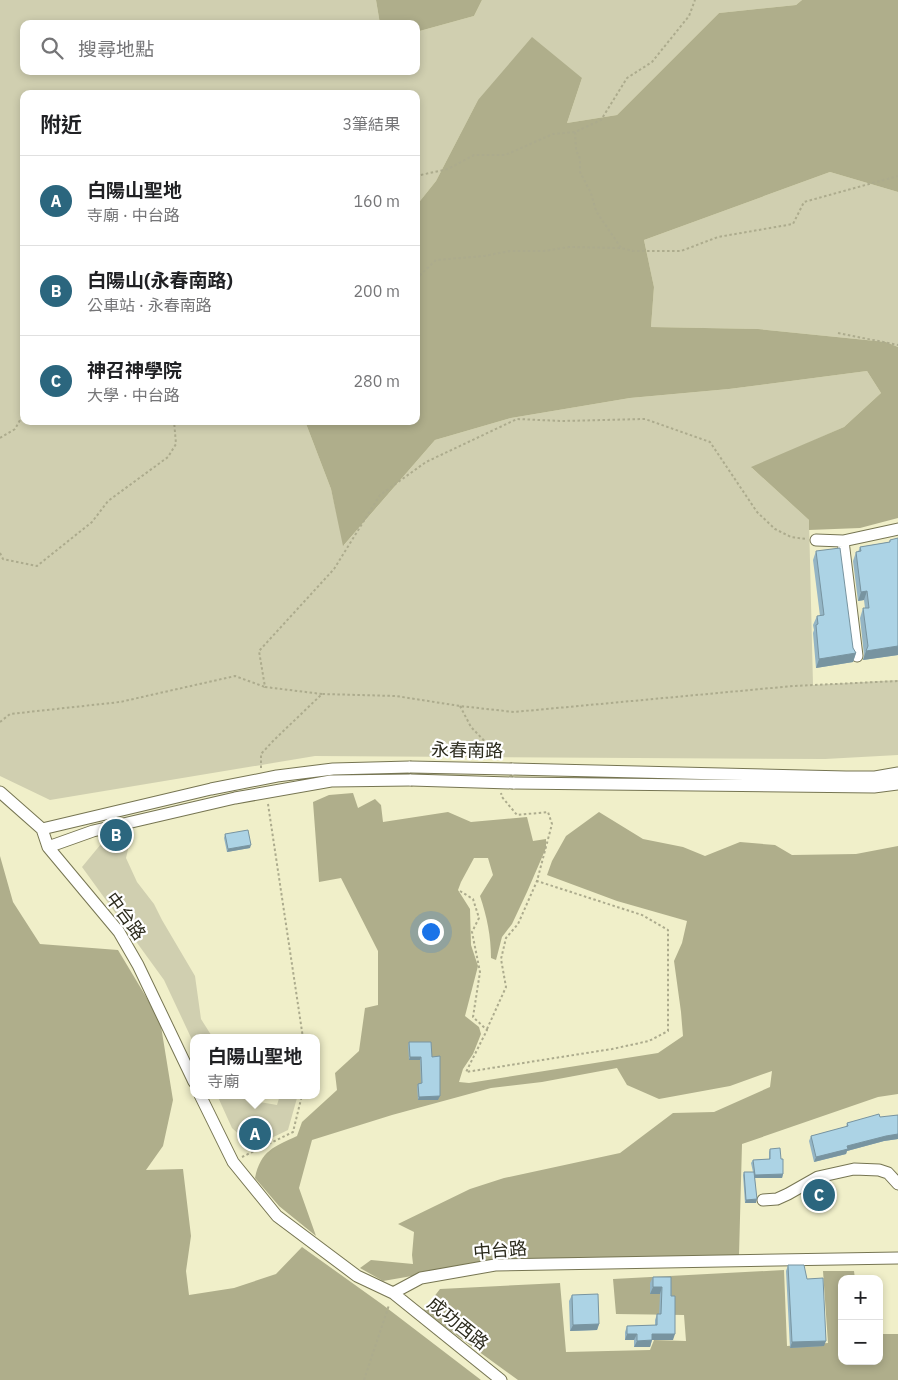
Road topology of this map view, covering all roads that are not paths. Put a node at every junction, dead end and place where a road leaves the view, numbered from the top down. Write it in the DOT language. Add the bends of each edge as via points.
graph roads {
  1 [pos="898,529"];
  2 [pos="816,540"];
  3 [pos="843,540"];
  4 [pos="857,656"];
  5 [pos="898,773"];
  6 [pos="874,782"];
  7 [pos="898,784"];
  8 [pos="0,792"];
  9 [pos="42,829"];
  10 [pos="48,847"];
  11 [pos="190,1074"];
  12 [pos="202,1099"];
  13 [pos="898,1184"];
  14 [pos="763,1200"];
  15 [pos="898,1257"];
  16 [pos="393,1293"];
  17 [pos="501,1380"];
  1 -- 3 [label="street"];
  2 -- 3 [label="street"];
  3 -- 4 [label="street"];
  5 -- 6 [label="street, 永春南路"];
  6 -- 7 [label="street, 永春南路"];
  6 -- 9 [label="street, 永春南路, bridge" via="846,778 410,766 333,768 211,789"];
  6 -- 10 [label="street, 永春南路, bridge" via="331,781 235,798 93,831"];
  8 -- 9 [label="street"];
  9 -- 10 [label="street, 中台路"];
  10 -- 11 [label="street, 中台路" via="119,932"];
  12 -- 16 [label="street" via="233,1162 277,1216 357,1276"];
  13 -- 14 [label="street" via="888,1173 854,1169 818,1177 777,1199"];
  15 -- 16 [label="street, 中台路" via="495,1265 421,1278"];
  16 -- 17 [label="street, 成功西路"];
}
